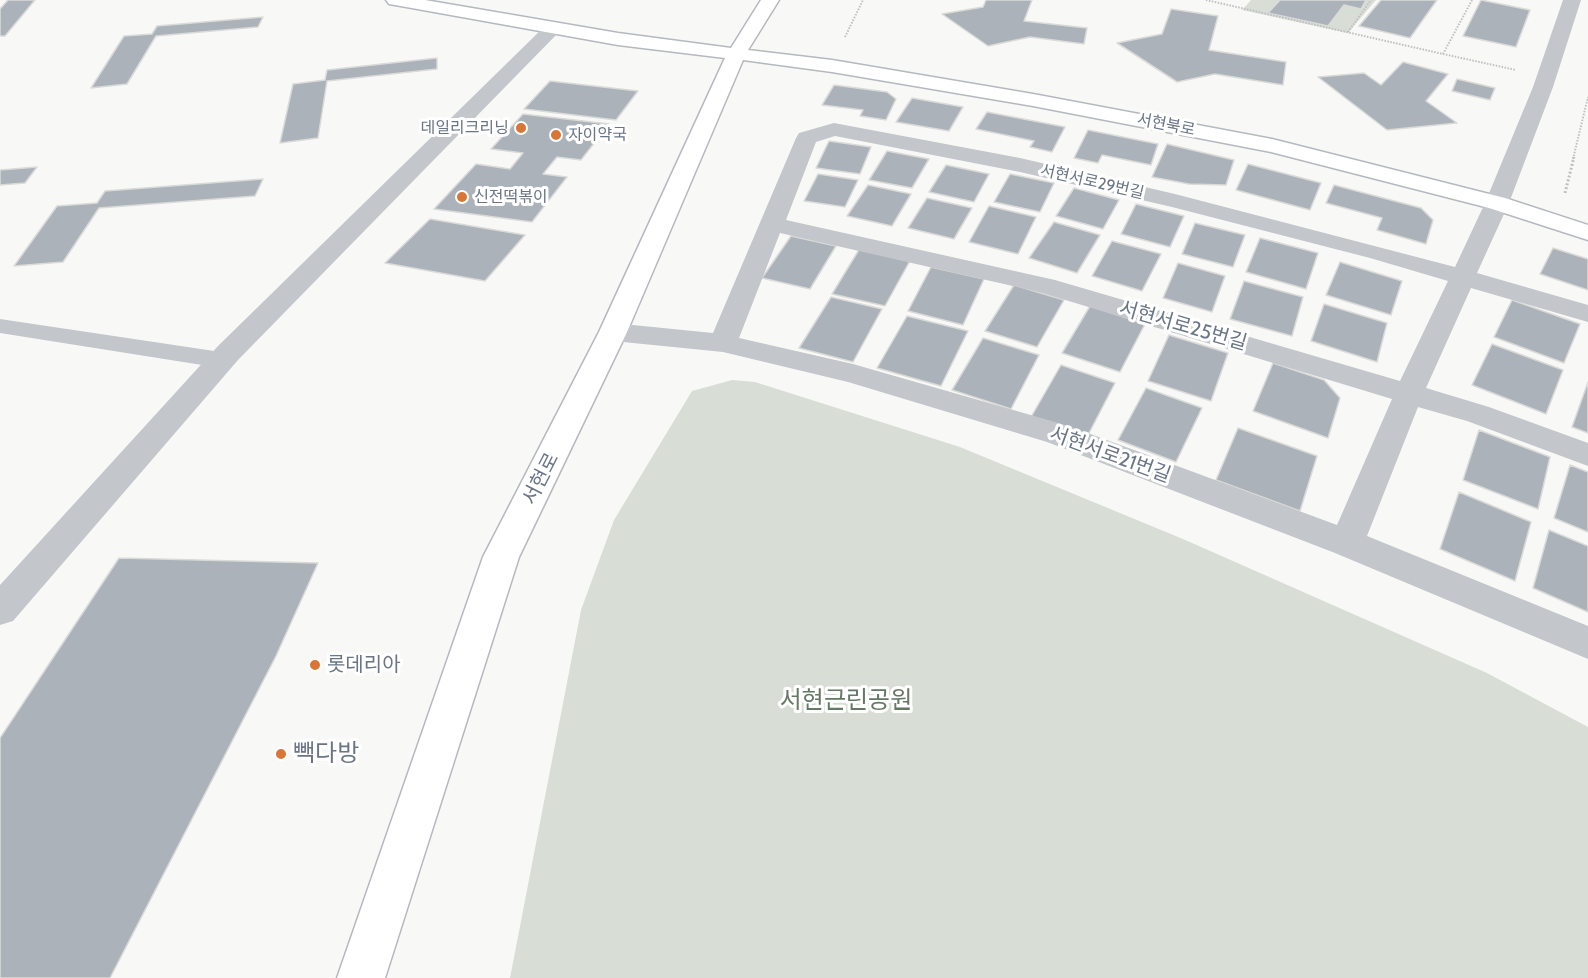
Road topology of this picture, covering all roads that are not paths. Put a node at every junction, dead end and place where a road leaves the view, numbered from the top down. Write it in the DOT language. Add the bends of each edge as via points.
graph roads {
  1 [pos="395,0"];
  2 [pos="770,0"];
  3 [pos="1572,0"];
  4 [pos="552,29"];
  5 [pos="736,54"];
  6 [pos="1497,203"];
  7 [pos="771,224"];
  8 [pos="1588,233"];
  9 [pos="1462,277"];
  10 [pos="1588,314"];
  11 [pos="0,326"];
  12 [pos="613,332"];
  13 [pos="723,343"];
  14 [pos="221,360"];
  15 [pos="1409,393"];
  16 [pos="1588,455"];
  17 [pos="1347,543"];
  18 [pos="0,610"];
  19 [pos="1588,643"];
  20 [pos="361,978"];
  1 -- 4 [label="street, 서현북로"];
  2 -- 5 [label="street, 서현로"];
  3 -- 6 [label="street"];
  4 -- 5 [label="street, 서현북로"];
  4 -- 14 [label="street"];
  5 -- 6 [label="street, 서현북로" via="1033,100 1272,146"];
  5 -- 12 [label="street, 서현로"];
  6 -- 8 [label="street, 서현북로"];
  6 -- 9 [label="street"];
  7 -- 9 [label="street, 서현서로29번길" via="807,138 834,129 1020,165"];
  7 -- 13 [label="street, 서현서로29번길"];
  7 -- 15 [label="street, 서현서로25번길" via="1046,285"];
  9 -- 10 [label="street, 서현서로29번길"];
  9 -- 15 [label="street"];
  11 -- 14 [label="lane"];
  12 -- 13 [label="street, 서현서로21번길"];
  12 -- 20 [label="street, 서현로" via="501,557"];
  13 -- 17 [label="street, 서현서로21번길" via="853,374 1058,434"];
  14 -- 18 [label="street"];
  15 -- 16 [label="street, 서현서로25번길"];
  15 -- 17 [label="street"];
  17 -- 19 [label="street, 서현서로21번길"];
}
